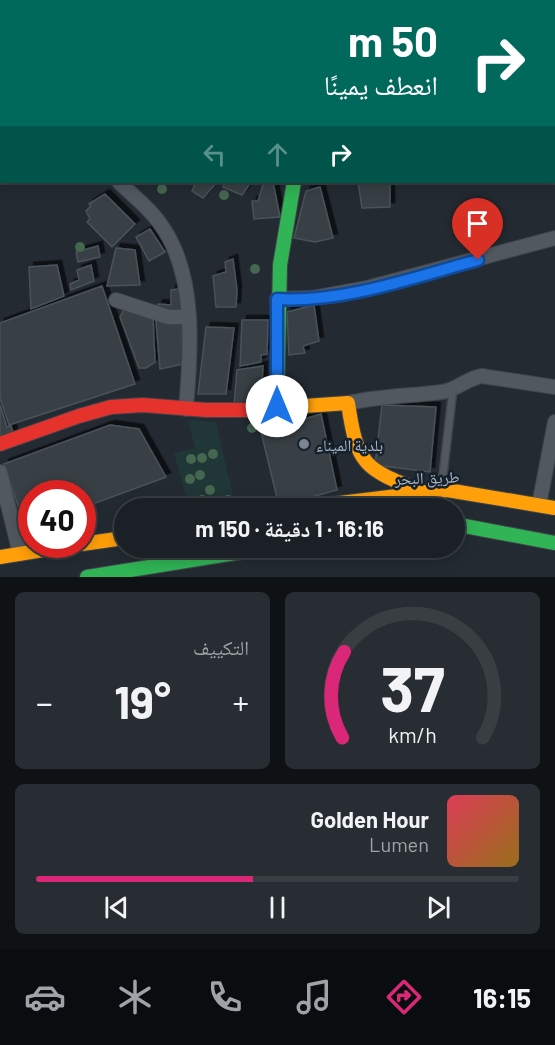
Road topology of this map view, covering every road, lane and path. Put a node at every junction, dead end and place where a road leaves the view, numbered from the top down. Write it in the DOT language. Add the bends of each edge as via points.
graph roads {
  1 [pos="120,183"];
  2 [pos="294,183"];
  3 [pos="555,238"];
  4 [pos="277,299"];
  5 [pos="116,300"];
  6 [pos="188,318"];
  7 [pos="555,387"];
  8 [pos="453,388"];
  9 [pos="348,403"];
  10 [pos="277,406"];
  11 [pos="186,409"];
  12 [pos="555,422"];
  13 [pos="0,444"];
  14 [pos="0,472"];
  15 [pos="447,490"];
  16 [pos="421,491"];
  17 [pos="371,498"];
  18 [pos="539,505"];
  19 [pos="555,508"];
  20 [pos="465,526"];
  21 [pos="114,539"];
  22 [pos="96,542"];
  23 [pos="555,543"];
  24 [pos="18,546"];
  25 [pos="18,554"];
  26 [pos="0,557"];
  27 [pos="205,558"];
  28 [pos="87,577"];
  1 -- 6 [label="street" via="153,214 175,247 183,274"];
  2 -- 4 [label="main road" via="283,228"];
  3 -- 4 [label="street" via="376,286 306,299"];
  4 -- 10 [label="main road"];
  5 -- 6 [label="street" via="146,312"];
  6 -- 11 [label="street"];
  7 -- 8 [label="street" via="482,376"];
  8 -- 9 [label="street"];
  8 -- 15 [label="lane" via="443,474"];
  9 -- 10 [label="main road"];
  9 -- 16 [label="main road" via="354,444 364,464 380,475"];
  10 -- 11 [label="main road"];
  11 -- 13 [label="main road" via="148,404 110,408"];
  12 -- 18 [label="street"];
  14 -- 24 [label="street"];
  15 -- 16 [label="main road, طريق البحر"];
  15 -- 18 [label="main road, طريق البحر"];
  16 -- 17 [label="main road, طريق البحر"];
  18 -- 19 [label="main road, طريق البحر"];
  20 -- 23 [label="main road"];
  21 -- 22 [label="main road"];
  25 -- 26 [label="main road"];
  27 -- 28 [label="main road"];
}
